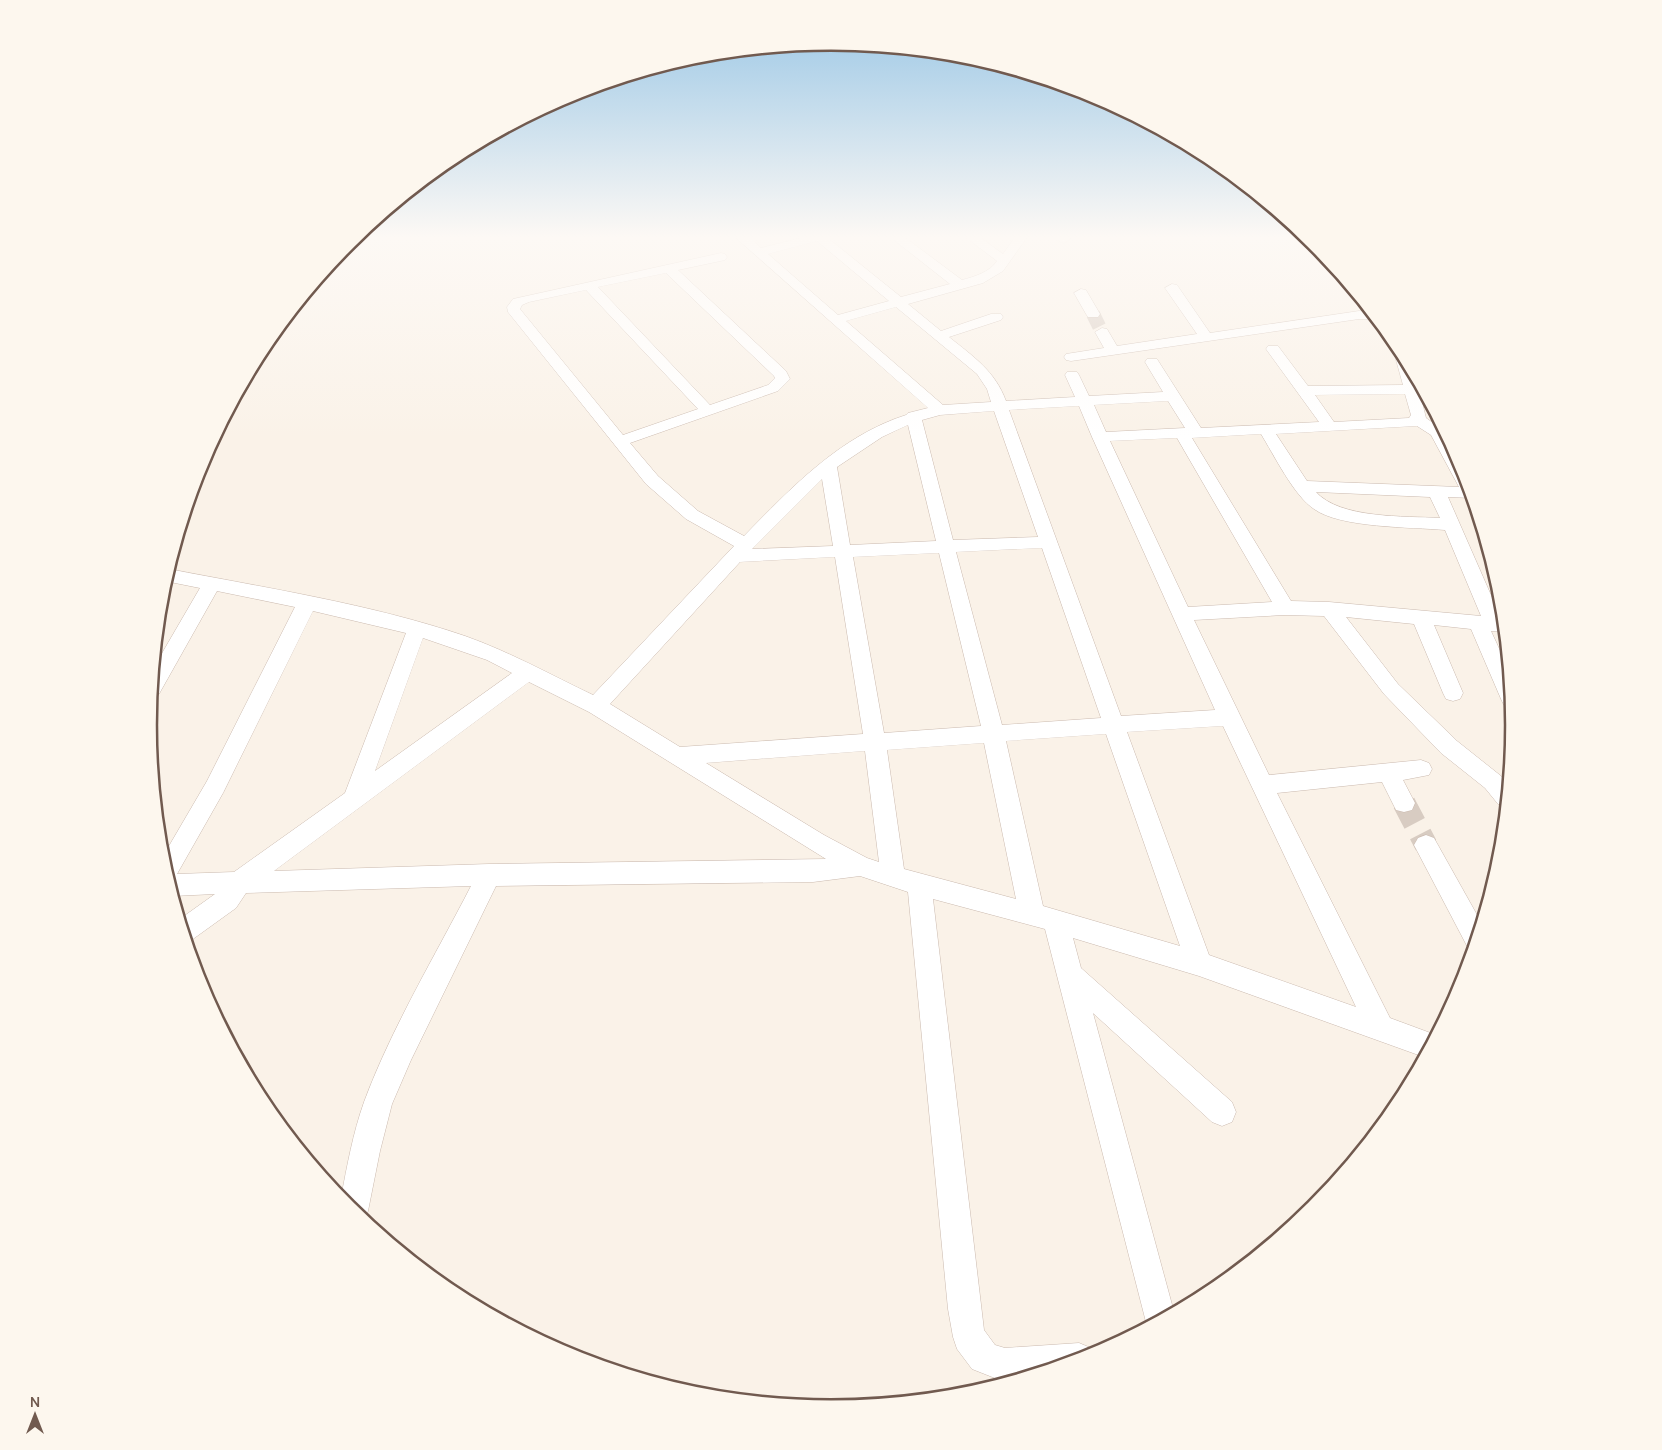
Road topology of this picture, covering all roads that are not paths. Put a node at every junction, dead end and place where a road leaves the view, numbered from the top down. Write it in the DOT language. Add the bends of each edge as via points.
graph roads {
  1 [pos="516,304"];
  2 [pos="606,304"];
  3 [pos="706,304"];
  4 [pos="817,304"];
  5 [pos="896,304"];
  6 [pos="900,304"];
  7 [pos="1087,304"];
  8 [pos="1183,304"];
  9 [pos="1093,314"];
  10 [pos="1366,315"];
  11 [pos="996,317"];
  12 [pos="835,320"];
  13 [pos="1102,332"];
  14 [pos="939,336"];
  15 [pos="1207,338"];
  16 [pos="1273,349"];
  17 [pos="1113,351"];
  18 [pos="1152,362"];
  19 [pos="1410,381"];
  20 [pos="1412,389"];
  21 [pos="1305,391"];
  22 [pos="1173,396"];
  23 [pos="1084,401"];
  24 [pos="1001,405"];
  25 [pos="707,410"];
  26 [pos="939,410"];
  27 [pos="913,416"];
  28 [pos="1418,420"];
  29 [pos="1330,426"];
  30 [pos="1266,430"];
  31 [pos="1189,433"];
  32 [pos="1438,434"];
  33 [pos="1100,437"];
  34 [pos="620,440"];
  35 [pos="828,465"];
  36 [pos="1303,486"];
  37 [pos="1437,492"];
  38 [pos="1463,492"];
  39 [pos="1451,525"];
  40 [pos="1048,542"];
  41 [pos="946,547"];
  42 [pos="741,550"];
  43 [pos="844,552"];
  44 [pos="174,576"];
  45 [pos="212,583"];
  46 [pos="307,603"];
  47 [pos="1285,608"];
  48 [pos="1329,609"];
  49 [pos="1182,614"];
  50 [pos="1421,617"];
  51 [pos="1492,624"];
  52 [pos="417,629"];
  53 [pos="1501,660"];
  54 [pos="528,672"];
  55 [pos="159,676"];
  56 [pos="1453,693"];
  57 [pos="596,706"];
  58 [pos="1229,717"];
  59 [pos="1113,725"];
  60 [pos="993,733"];
  61 [pos="875,742"];
  62 [pos="679,756"];
  63 [pos="1422,769"];
  64 [pos="1388,773"];
  65 [pos="1262,785"];
  66 [pos="1501,791"];
  67 [pos="354,799"];
  68 [pos="1404,803"];
  69 [pos="1426,845"];
  70 [pos="171,862"];
  71 [pos="860,866"];
  72 [pos="489,875"];
  73 [pos="906,881"];
  74 [pos="240,882"];
  75 [pos="177,885"];
  76 [pos="1044,918"];
  77 [pos="189,928"];
  78 [pos="1472,931"];
  79 [pos="1199,964"];
  80 [pos="1070,975"];
  81 [pos="1381,1029"];
  82 [pos="1424,1044"];
  83 [pos="1222,1112"];
  84 [pos="355,1201"];
  85 [pos="1158,1313"];
  86 [pos="1049,1362"];
  1 -- 34 [label="street" via="513,309"];
  2 -- 25 [label="street"];
  3 -- 25 [label="street" via="782,374 783,379 773,388"];
  4 -- 12 [label="street"];
  5 -- 12 [label="street"];
  6 -- 14 [label="street"];
  7 -- 9 [label="street"];
  8 -- 15 [label="street"];
  10 -- 15 [label="street"];
  11 -- 14 [label="street"];
  12 -- 26 [label="street"];
  13 -- 17 [label="street"];
  14 -- 24 [label="street" via="982,371"];
  15 -- 17 [label="street"];
  16 -- 21 [label="street"];
  17 -- 23 [label="street" via="1072,366"];
  18 -- 22 [label="street"];
  19 -- 20 [label="street"];
  20 -- 21 [label="street"];
  20 -- 28 [label="street"];
  21 -- 29 [label="street"];
  22 -- 23 [label="street"];
  22 -- 31 [label="street"];
  23 -- 24 [label="street"];
  23 -- 33 [label="street"];
  24 -- 26 [label="street"];
  24 -- 40 [label="street"];
  25 -- 34 [label="street"];
  26 -- 27 [label="street"];
  27 -- 35 [label="street" via="872,435"];
  27 -- 41 [label="street"];
  28 -- 29 [label="street" via="1399,424"];
  28 -- 32 [label="street"];
  29 -- 30 [label="street"];
  30 -- 31 [label="street"];
  30 -- 36 [label="street"];
  31 -- 33 [label="street"];
  31 -- 47 [label="street"];
  33 -- 49 [label="street"];
  34 -- 42 [label="street" via="667,495"];
  35 -- 42 [label="street"];
  35 -- 43 [label="street"];
  36 -- 37 [label="street"];
  36 -- 39 [label="street" via="1319,505 1339,514"];
  37 -- 38 [label="street"];
  37 -- 39 [label="street"];
  39 -- 51 [label="street"];
  40 -- 41 [label="street"];
  40 -- 59 [label="street"];
  41 -- 43 [label="street"];
  41 -- 60 [label="street"];
  42 -- 43 [label="street"];
  42 -- 57 [label="street"];
  43 -- 61 [label="street"];
  44 -- 45 [label="street"];
  45 -- 46 [label="street"];
  45 -- 55 [label="street"];
  46 -- 52 [label="street"];
  46 -- 70 [label="street" via="214,787"];
  47 -- 48 [label="street"];
  47 -- 49 [label="street"];
  48 -- 50 [label="street"];
  48 -- 66 [label="street" via="1391,689"];
  49 -- 58 [label="street"];
  50 -- 51 [label="street"];
  50 -- 56 [label="street"];
  51 -- 53 [label="street"];
  52 -- 54 [label="street" via="494,655"];
  52 -- 67 [label="street"];
  54 -- 57 [label="street"];
  54 -- 67 [label="street"];
  57 -- 62 [label="street"];
  58 -- 59 [label="street"];
  58 -- 65 [label="street"];
  59 -- 60 [label="street"];
  59 -- 79 [label="street"];
  60 -- 61 [label="street"];
  60 -- 76 [label="street"];
  61 -- 62 [label="street"];
  61 -- 73 [label="street"];
  62 -- 71 [label="street"];
  63 -- 64 [label="street"];
  64 -- 65 [label="street"];
  64 -- 68 [label="street"];
  65 -- 81 [label="street"];
  67 -- 74 [label="street"];
  69 -- 78 [label="street"];
  71 -- 72 [label="street" via="805,872"];
  71 -- 73 [label="street"];
  72 -- 74 [label="street"];
  72 -- 84 [label="street" via="401,1050 378,1103"];
  73 -- 76 [label="street"];
  73 -- 86 [label="street" via="970,1337 984,1357 1006,1366"];
  74 -- 75 [label="street"];
  74 -- 77 [label="street" via="226,900"];
  76 -- 79 [label="street"];
  76 -- 80 [label="street"];
  79 -- 81 [label="street"];
  80 -- 83 [label="street"];
  80 -- 85 [label="street"];
  81 -- 82 [label="street"];
}
